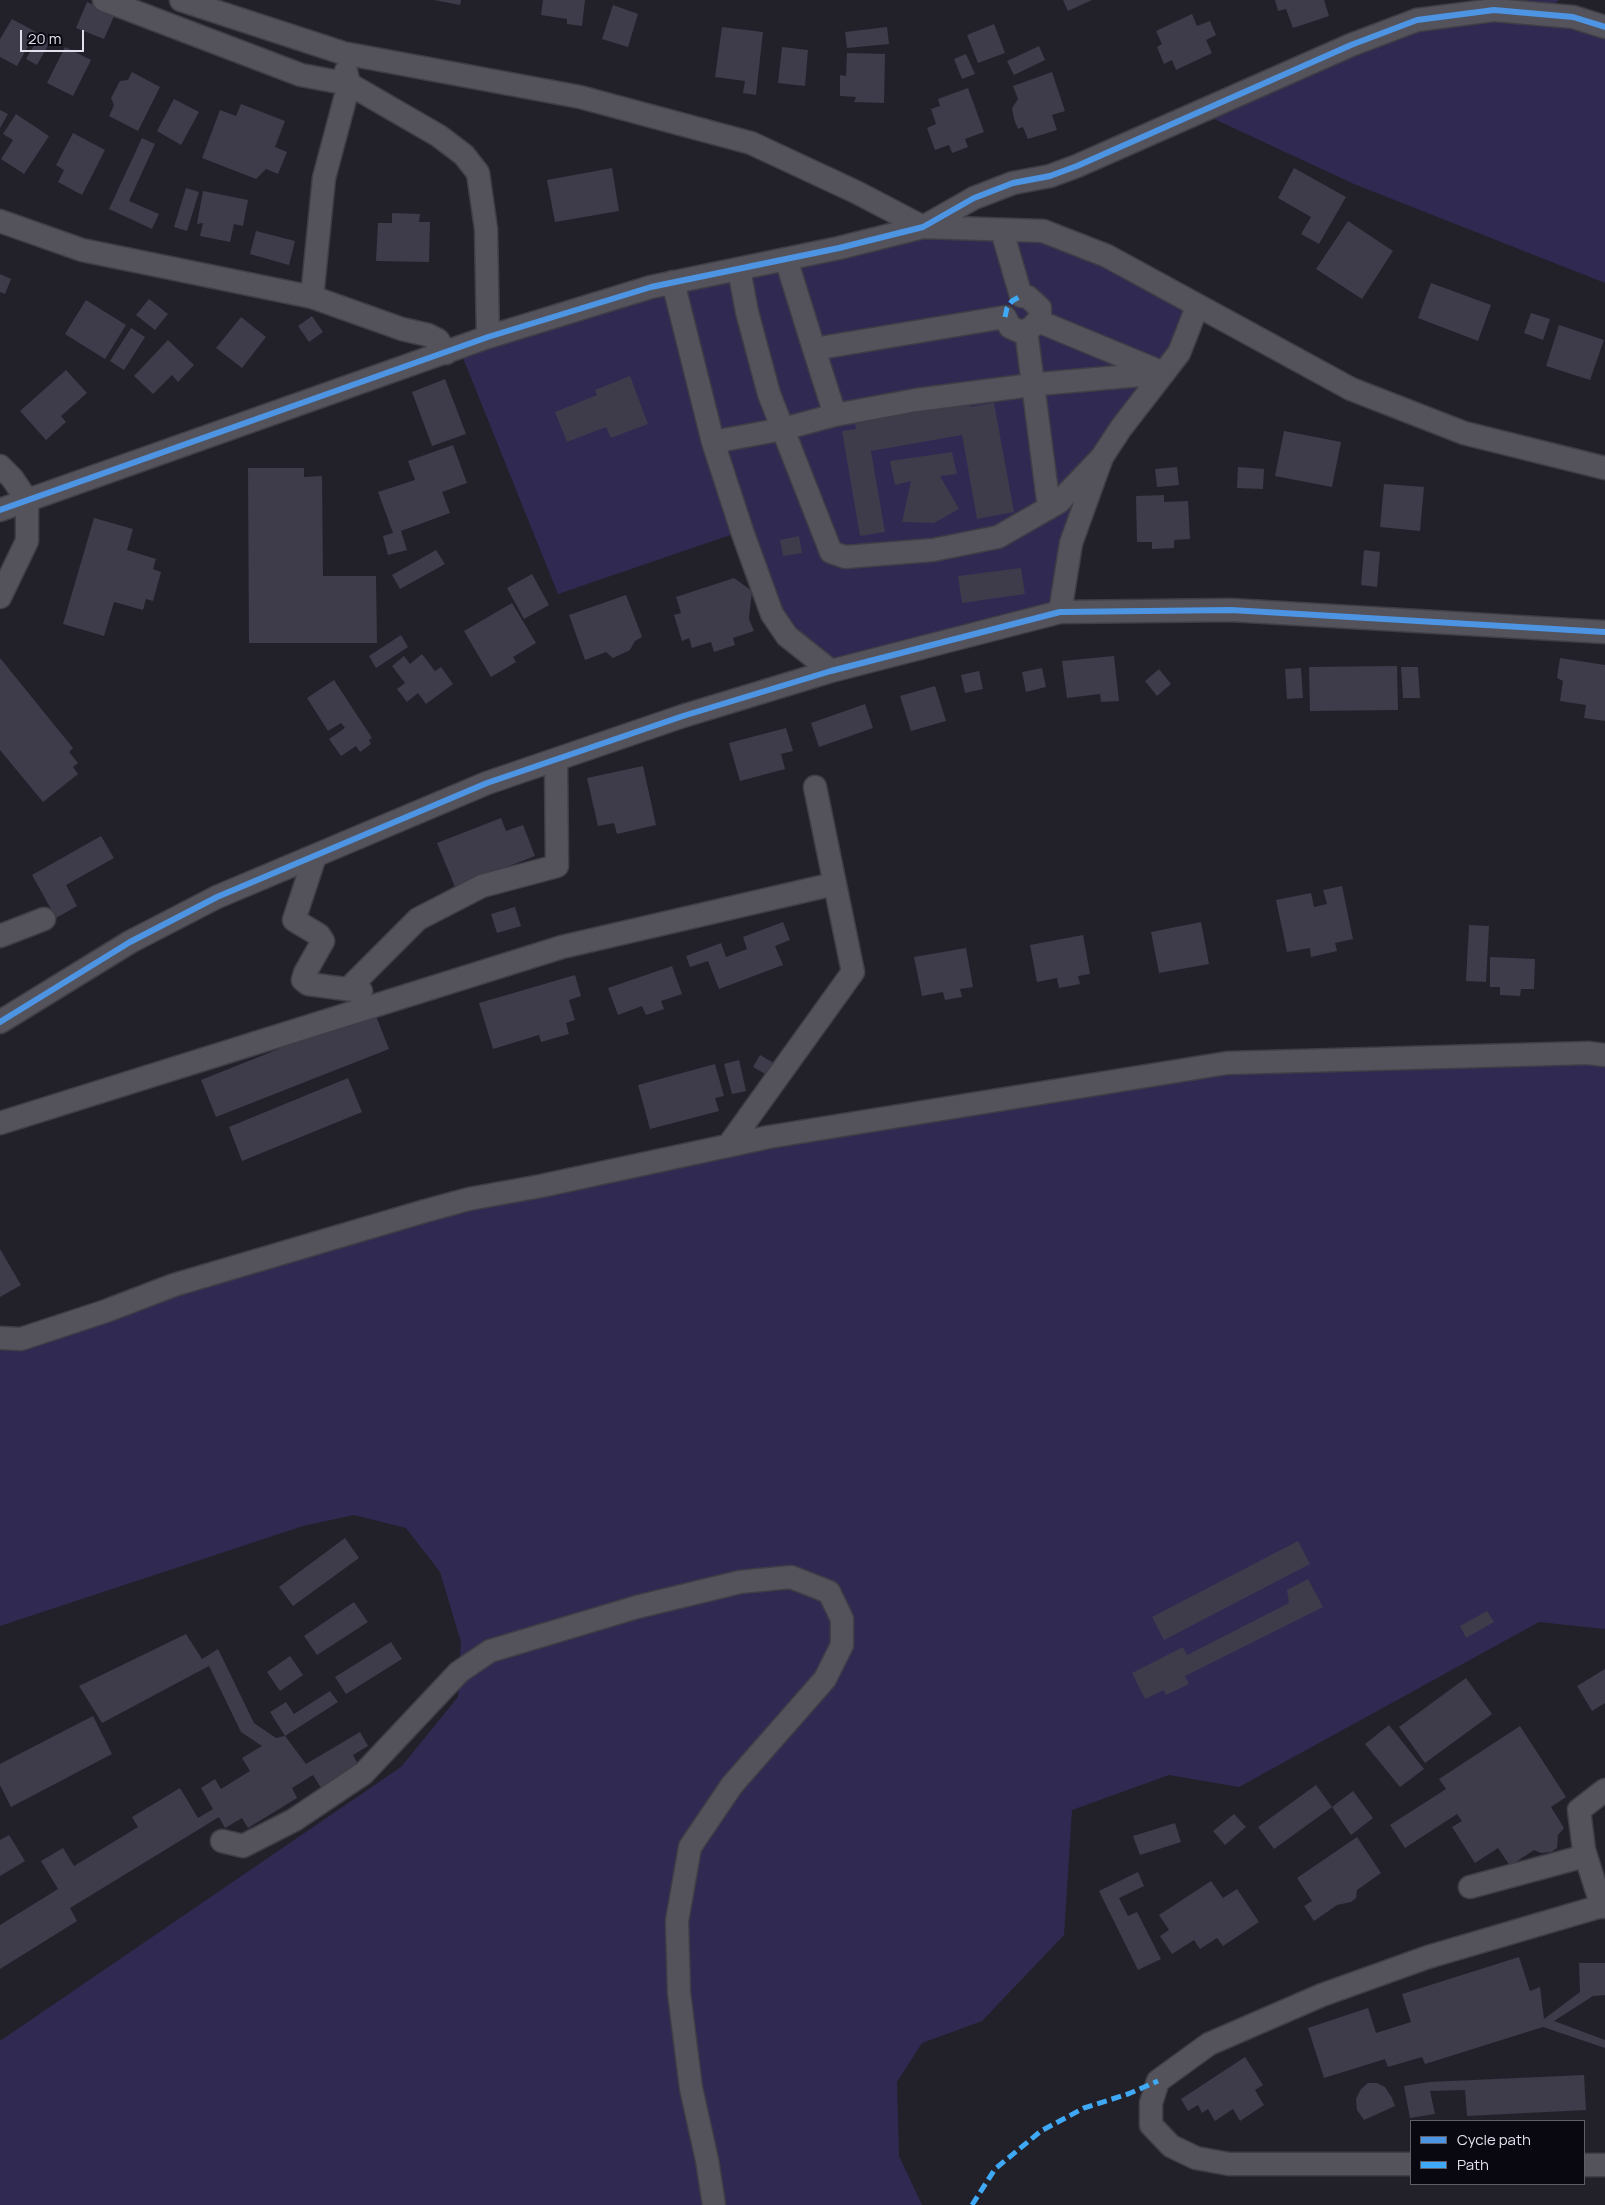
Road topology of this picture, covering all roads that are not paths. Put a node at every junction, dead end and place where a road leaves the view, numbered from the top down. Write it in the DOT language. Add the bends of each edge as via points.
graph roads {
  1 [pos="104,0"];
  2 [pos="181,0"];
  3 [pos="1605,26"];
  4 [pos="342,53"];
  5 [pos="349,84"];
  6 [pos="0,221"];
  7 [pos="923,227"];
  8 [pos="1002,231"];
  9 [pos="786,259"];
  10 [pos="739,269"];
  11 [pos="673,282"];
  12 [pos="312,297"];
  13 [pos="1197,307"];
  14 [pos="1032,326"];
  15 [pos="488,337"];
  16 [pos="814,349"];
  17 [pos="446,353"];
  18 [pos="1164,373"];
  19 [pos="1033,384"];
  20 [pos="835,415"];
  21 [pos="783,429"];
  22 [pos="713,442"];
  23 [pos="1102,457"];
  24 [pos="0,466"];
  25 [pos="1605,468"];
  26 [pos="27,500"];
  27 [pos="1049,508"];
  28 [pos="0,510"];
  29 [pos="0,597"];
  30 [pos="1060,612"];
  31 [pos="1605,632"];
  32 [pos="831,671"];
  33 [pos="556,760"];
  34 [pos="815,787"];
  35 [pos="316,856"];
  36 [pos="834,884"];
  37 [pos="44,919"];
  38 [pos="0,936"];
  39 [pos="348,989"];
  40 [pos="399,997"];
  41 [pos="0,1022"];
  42 [pos="1605,1055"];
  43 [pos="0,1123"];
  44 [pos="728,1146"];
  45 [pos="0,1338"];
  46 [pos="1605,1790"];
  47 [pos="222,1841"];
  48 [pos="1585,1856"];
  49 [pos="1470,1887"];
  50 [pos="1603,1906"];
  51 [pos="1410,2164"];
  52 [pos="1585,2165"];
  53 [pos="1605,2165"];
  54 [pos="714,2205"];
  1 -- 5 [label="street" via="301,75"];
  2 -- 4 [label="street"];
  3 -- 7 [label="street" via="1573,17 1494,10 1418,20 1351,45 1077,166 1050,176 1013,183 974,198"];
  4 -- 5 [label="street"];
  4 -- 7 [label="street" via="580,97 751,143"];
  5 -- 12 [label="street" via="324,178"];
  5 -- 15 [label="street" via="439,136 464,154 478,173 486,229"];
  6 -- 12 [label="street" via="82,250"];
  7 -- 8 [label="street"];
  7 -- 9 [label="street"];
  8 -- 13 [label="street" via="1044,231 1107,256"];
  8 -- 14 [label="street" via="1021,296 1028,297 1040,308 1040,318"];
  9 -- 10 [label="street"];
  9 -- 16 [label="street"];
  10 -- 11 [label="street"];
  10 -- 21 [label="street" via="769,394"];
  11 -- 15 [label="street"];
  11 -- 22 [label="street"];
  12 -- 17 [label="street" via="428,335 438,340"];
  13 -- 18 [label="street" via="1179,353"];
  13 -- 25 [label="street" via="1350,389 1464,433"];
  14 -- 16 [label="street" via="1021,332 1010,327 1005,317"];
  14 -- 18 [label="street"];
  14 -- 19 [label="street"];
  15 -- 17 [label="street"];
  16 -- 20 [label="street"];
  17 -- 26 [label="street"];
  18 -- 19 [label="street"];
  18 -- 23 [label="street"];
  19 -- 20 [label="street"];
  19 -- 27 [label="street"];
  20 -- 21 [label="street"];
  21 -- 22 [label="street"];
  21 -- 27 [label="street" via="832,552 845,557 933,550 998,537"];
  22 -- 32 [label="street" via="772,614 787,636"];
  23 -- 27 [label="street" via="1059,502"];
  23 -- 30 [label="street" via="1071,543"];
  24 -- 26 [label="street"];
  26 -- 28 [label="street"];
  26 -- 29 [label="street" via="27,541"];
  30 -- 31 [label="street" via="1231,610"];
  30 -- 32 [label="street"];
  32 -- 33 [label="street" via="683,716"];
  33 -- 35 [label="street" via="487,783"];
  33 -- 39 [label="street" via="557,866 482,886 418,919"];
  34 -- 36 [label="street"];
  35 -- 39 [label="street" via="294,920 320,935 323,942 303,980 308,984"];
  35 -- 41 [label="street" via="217,897 130,942"];
  36 -- 40 [label="street" via="562,947"];
  36 -- 44 [label="street" via="853,972"];
  37 -- 38 [label="street"];
  39 -- 40 [label="street"];
  40 -- 43 [label="street"];
  42 -- 44 [label="street" via="1228,1063"];
  44 -- 45 [label="street" via="469,1199 174,1285 106,1312 21,1339"];
  46 -- 48 [label="street" via="1579,1810"];
  47 -- 54 [label="street" via="243,1846 294,1820 364,1773 459,1672 490,1651 637,1607 740,1582 791,1576 829,1592 842,1619 842,1645 825,1679 732,1785 690,1847 677,1921 679,1994 691,2088"];
  48 -- 49 [label="street"];
  48 -- 50 [label="street"];
  50 -- 51 [label="street" via="1428,1957 1322,1995 1218,2040 1158,2082 1151,2103 1151,2125 1171,2146 1196,2158 1229,2164"];
  52 -- 53 [label="street"];
}
